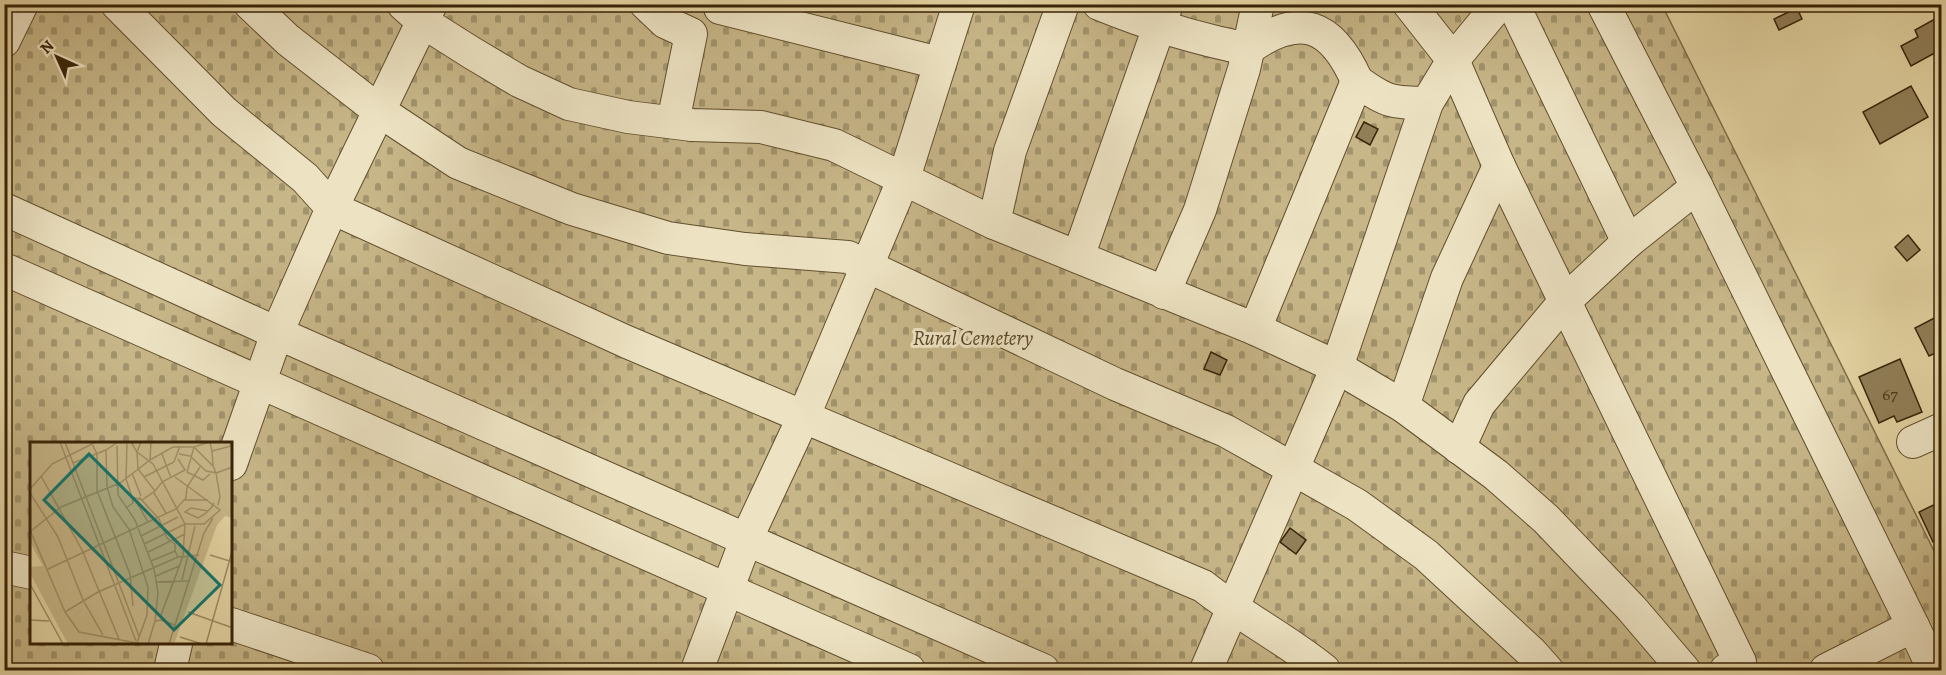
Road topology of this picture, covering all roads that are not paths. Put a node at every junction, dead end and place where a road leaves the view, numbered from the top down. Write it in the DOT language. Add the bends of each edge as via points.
graph roads {
  1 [pos="22,4"];
  2 [pos="117,4"];
  3 [pos="250,4"];
  4 [pos="645,4"];
  5 [pos="959,4"];
  6 [pos="1063,4"];
  7 [pos="1099,4"];
  8 [pos="1258,4"];
  9 [pos="1306,4"];
  10 [pos="1409,4"];
  11 [pos="1499,4"];
  12 [pos="1513,4"];
  13 [pos="1603,4"];
  14 [pos="720,6"];
  15 [pos="419,10"];
  16 [pos="1163,16"];
  17 [pos="691,34"];
  18 [pos="1328,35"];
  19 [pos="4,41"];
  20 [pos="1248,49"];
  21 [pos="1453,60"];
  22 [pos="939,63"];
  23 [pos="1357,81"];
  24 [pos="1427,103"];
  25 [pos="378,110"];
  26 [pos="672,122"];
  27 [pos="1499,166"];
  28 [pos="904,178"];
  29 [pos="1697,187"];
  30 [pos="332,208"];
  31 [pos="4,209"];
  32 [pos="994,223"];
  33 [pos="1628,242"];
  34 [pos="1078,257"];
  35 [pos="866,268"];
  36 [pos="4,269"];
  37 [pos="1164,293"];
  38 [pos="1566,300"];
  39 [pos="1255,329"];
  40 [pos="277,333"];
  41 [pos="1337,367"];
  42 [pos="258,381"];
  43 [pos="1403,406"];
  44 [pos="803,418"];
  45 [pos="1941,429"];
  46 [pos="1913,442"];
  47 [pos="1459,448"];
  48 [pos="232,461"];
  49 [pos="1293,470"];
  50 [pos="746,540"];
  51 [pos="4,567"];
  52 [pos="30,573"];
  53 [pos="728,591"];
  54 [pos="1234,610"];
  55 [pos="232,624"];
  56 [pos="1913,626"];
  57 [pos="176,645"];
  58 [pos="1737,668"];
  59 [pos="170,670"];
  60 [pos="368,670"];
  61 [pos="697,670"];
  62 [pos="909,670"];
  63 [pos="1043,670"];
  64 [pos="1206,670"];
  65 [pos="1324,670"];
  66 [pos="1546,670"];
  67 [pos="1684,670"];
  68 [pos="1826,670"];
  69 [pos="1934,670"];
  1 -- 19 [label="street"];
  2 -- 30 [label="street" via="224,112 305,178"];
  3 -- 25 [label="street" via="288,40"];
  4 -- 17 [label="street" via="665,22"];
  5 -- 22 [label="street"];
  6 -- 32 [label="street" via="1010,152"];
  7 -- 16 [label="street"];
  8 -- 20 [label="street"];
  9 -- 18 [label="street"];
  10 -- 21 [label="street"];
  11 -- 21 [label="street"];
  12 -- 33 [label="street"];
  13 -- 29 [label="street"];
  14 -- 17 [label="street" via="708,22"];
  14 -- 22 [label="street"];
  15 -- 25 [label="street"];
  15 -- 26 [label="street" via="519,81 569,104"];
  16 -- 20 [label="street" via="1203,41"];
  16 -- 34 [label="street"];
  17 -- 26 [label="street"];
  18 -- 20 [label="street" via="1306,26 1268,34"];
  18 -- 23 [label="street" via="1350,64"];
  20 -- 37 [label="street" via="1200,210"];
  21 -- 24 [label="street"];
  21 -- 27 [label="street"];
  22 -- 28 [label="street"];
  23 -- 24 [label="street" via="1382,99"];
  23 -- 39 [label="street"];
  24 -- 41 [label="street"];
  25 -- 30 [label="street"];
  25 -- 35 [label="street" via="458,163 572,209 668,238 848,257"];
  26 -- 28 [label="street" via="761,127 824,142"];
  27 -- 38 [label="street"];
  27 -- 43 [label="street" via="1447,278"];
  28 -- 32 [label="street"];
  28 -- 35 [label="street"];
  29 -- 33 [label="street"];
  29 -- 56 [label="street"];
  30 -- 40 [label="street"];
  30 -- 44 [label="street"];
  31 -- 40 [label="street"];
  32 -- 34 [label="street"];
  33 -- 38 [label="street"];
  34 -- 37 [label="street"];
  35 -- 44 [label="street"];
  35 -- 49 [label="street" via="1226,431"];
  36 -- 42 [label="street"];
  37 -- 39 [label="street"];
  38 -- 47 [label="street" via="1479,404"];
  38 -- 58 [label="street"];
  39 -- 41 [label="street"];
  40 -- 42 [label="street"];
  40 -- 50 [label="street"];
  41 -- 43 [label="street"];
  41 -- 49 [label="street"];
  42 -- 48 [label="street"];
  42 -- 53 [label="street"];
  43 -- 47 [label="street"];
  44 -- 50 [label="street"];
  44 -- 54 [label="street" via="1203,586"];
  45 -- 46 [label="street"];
  47 -- 67 [label="street" via="1546,519"];
  49 -- 54 [label="street"];
  49 -- 66 [label="street" via="1357,505 1426,555"];
  50 -- 53 [label="street"];
  50 -- 63 [label="street"];
  51 -- 52 [label="street"];
  53 -- 61 [label="street"];
  53 -- 62 [label="street"];
  54 -- 64 [label="street"];
  54 -- 65 [label="street"];
  55 -- 60 [label="street"];
  56 -- 68 [label="street"];
  56 -- 69 [label="street"];
  57 -- 59 [label="street"];
}
